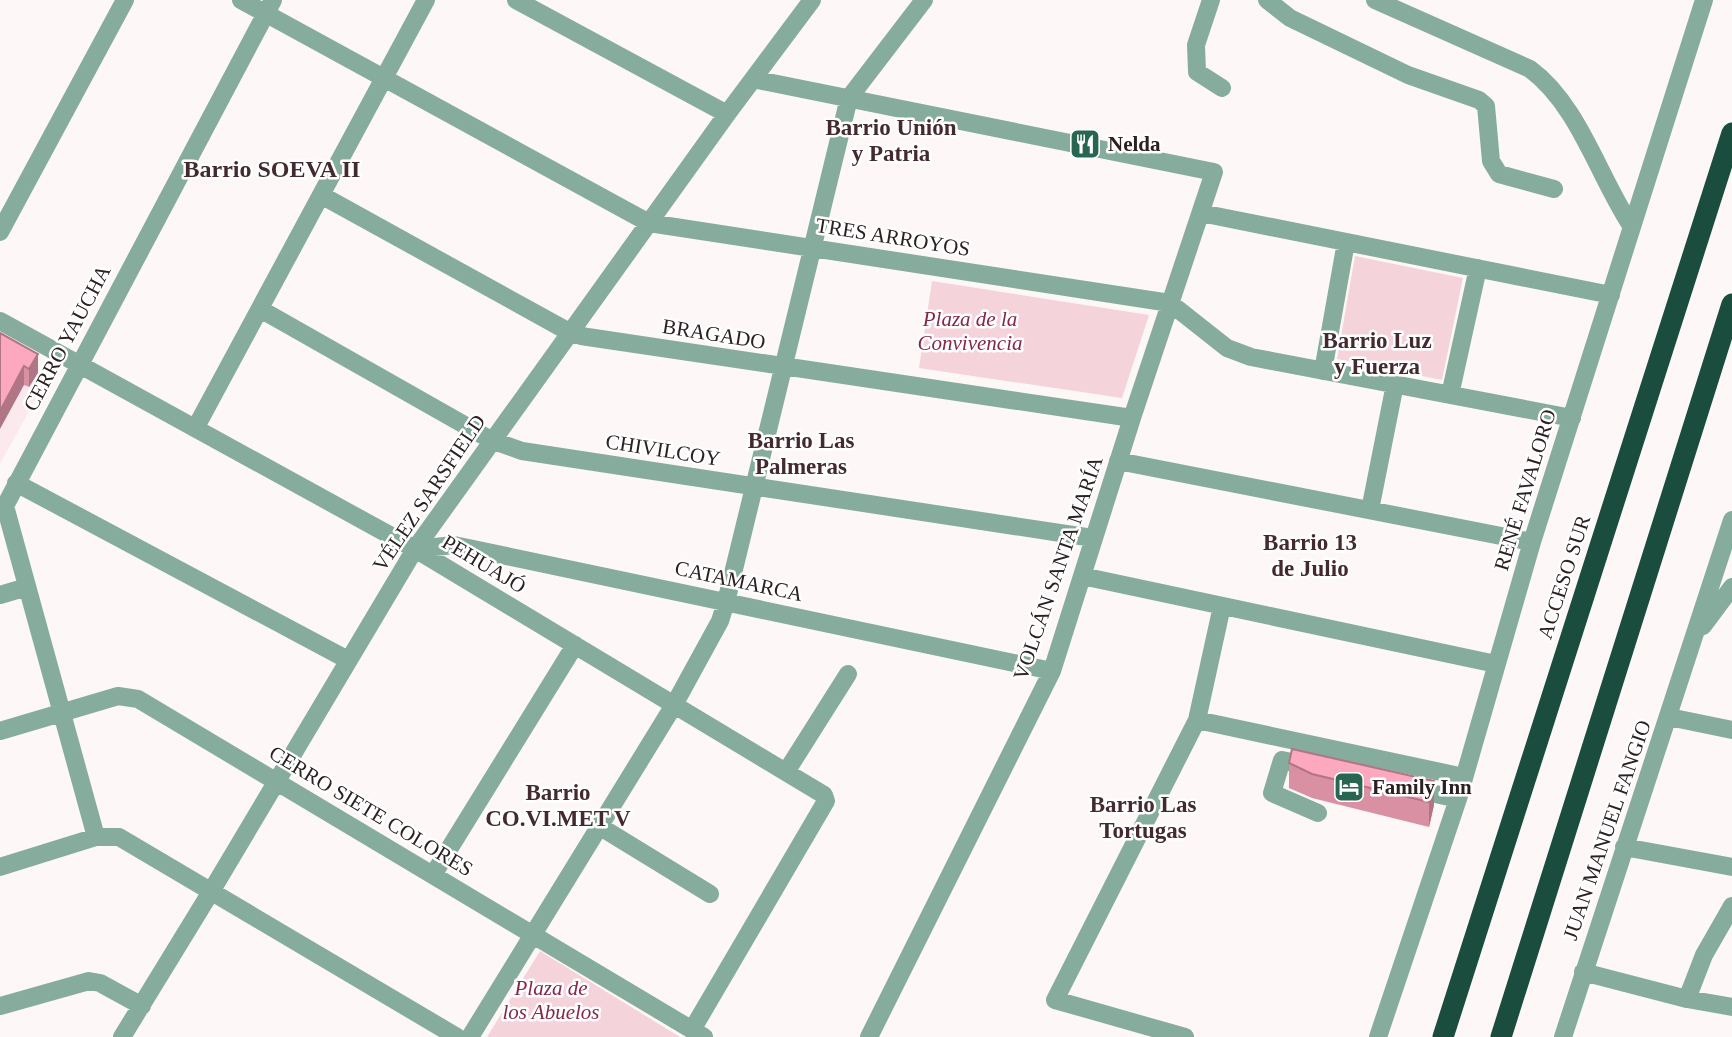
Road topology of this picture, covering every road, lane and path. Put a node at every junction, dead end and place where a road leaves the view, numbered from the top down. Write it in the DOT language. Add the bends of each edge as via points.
graph roads {
  1 [pos="125,0"];
  2 [pos="241,0"];
  3 [pos="426,0"];
  4 [pos="516,0"];
  5 [pos="925,0"];
  6 [pos="1211,0"];
  7 [pos="1267,0"];
  8 [pos="1376,0"];
  9 [pos="1704,0"];
  10 [pos="804,3"];
  11 [pos="270,7"];
  12 [pos="384,78"];
  13 [pos="753,79"];
  14 [pos="1222,89"];
  15 [pos="849,98"];
  16 [pos="727,114"];
  17 [pos="1732,133"];
  18 [pos="1554,190"];
  19 [pos="321,195"];
  20 [pos="1201,213"];
  21 [pos="649,223"];
  22 [pos="1632,227"];
  23 [pos="0,232"];
  24 [pos="1346,242"];
  25 [pos="813,247"];
  26 [pos="1478,268"];
  27 [pos="1611,295"];
  28 [pos="1170,303"];
  29 [pos="1732,304"];
  30 [pos="260,309"];
  31 [pos="0,321"];
  32 [pos="571,332"];
  33 [pos="79,363"];
  34 [pos="783,368"];
  35 [pos="1323,371"];
  36 [pos="1395,384"];
  37 [pos="1450,395"];
  38 [pos="1132,418"];
  39 [pos="1572,418"];
  40 [pos="196,427"];
  41 [pos="491,440"];
  42 [pos="1118,461"];
  43 [pos="16,483"];
  44 [pos="754,488"];
  45 [pos="1370,510"];
  46 [pos="1732,520"];
  47 [pos="1093,538"];
  48 [pos="1532,542"];
  49 [pos="415,549"];
  50 [pos="1082,576"];
  51 [pos="27,587"];
  52 [pos="1732,587"];
  53 [pos="0,595"];
  54 [pos="726,602"];
  55 [pos="1726,604"];
  56 [pos="1222,606"];
  57 [pos="1695,637"];
  58 [pos="575,645"];
  59 [pos="348,660"];
  60 [pos="1496,664"];
  61 [pos="1052,671"];
  62 [pos="848,674"];
  63 [pos="674,705"];
  64 [pos="62,713"];
  65 [pos="1669,717"];
  66 [pos="1197,720"];
  67 [pos="1732,730"];
  68 [pos="0,731"];
  69 [pos="1323,769"];
  70 [pos="786,772"];
  71 [pos="1464,777"];
  72 [pos="278,780"];
  73 [pos="1390,784"];
  74 [pos="1458,799"];
  75 [pos="1318,813"];
  76 [pos="599,826"];
  77 [pos="96,837"];
  78 [pos="1624,847"];
  79 [pos="0,867"];
  80 [pos="1732,867"];
  81 [pos="433,875"];
  82 [pos="1494,878"];
  83 [pos="212,890"];
  84 [pos="710,894"];
  85 [pos="1732,905"];
  86 [pos="533,936"];
  87 [pos="1583,972"];
  88 [pos="1687,999"];
  89 [pos="0,1006"];
  90 [pos="142,1006"];
  91 [pos="1732,1007"];
  92 [pos="1150,1032"];
  93 [pos="698,1033"];
  94 [pos="122,1037"];
  95 [pos="457,1037"];
  96 [pos="470,1037"];
  97 [pos="869,1037"];
  98 [pos="1185,1037"];
  99 [pos="1378,1037"];
  100 [pos="1429,1037"];
  101 [pos="1443,1037"];
  102 [pos="1503,1037"];
  103 [pos="1563,1037"];
  1 -- 23 [label="street"];
  2 -- 11 [label="street, TRES ARROYOS"];
  3 -- 12 [label="street"];
  4 -- 16 [label="street"];
  5 -- 15 [label="street"];
  6 -- 14 [label="street" via="1196,45 1197,72"];
  7 -- 18 [label="street" via="1290,18 1408,75 1479,100 1486,106 1491,161 1499,174"];
  8 -- 22 [label="street" via="1530,69 1546,81 1578,128"];
  9 -- 22 [label="street, RENÉ FAVALORO"];
  10 -- 13 [label="street, VÉLEZ SARSFIELD"];
  11 -- 12 [label="street, TRES ARROYOS"];
  11 -- 33 [label="street, CERRO YAUCHA"];
  12 -- 19 [label="street"];
  12 -- 21 [label="street, TRES ARROYOS"];
  13 -- 15 [label="street"];
  13 -- 16 [label="street, VÉLEZ SARSFIELD"];
  15 -- 20 [label="street, VOLCÁN SANTA MARÍA" via="1214,172"];
  15 -- 25 [label="street"];
  16 -- 21 [label="street, VÉLEZ SARSFIELD"];
  17 -- 82 [label="highway, ACCESO SUR"];
  19 -- 30 [label="street"];
  19 -- 32 [label="street, BRAGADO"];
  20 -- 24 [label="street"];
  20 -- 28 [label="street, VOLCÁN SANTA MARÍA"];
  21 -- 25 [label="street, TRES ARROYOS"];
  21 -- 32 [label="street, VÉLEZ SARSFIELD"];
  22 -- 27 [label="street, RENÉ FAVALORO"];
  24 -- 26 [label="street"];
  24 -- 35 [label="street"];
  25 -- 28 [label="street, TRES ARROYOS"];
  25 -- 34 [label="street"];
  26 -- 27 [label="street"];
  26 -- 37 [label="street"];
  27 -- 39 [label="street, RENÉ FAVALORO"];
  28 -- 35 [label="street, TRES ARROYOS" via="1227,348"];
  28 -- 38 [label="street, VOLCÁN SANTA MARÍA"];
  29 -- 102 [label="highway"];
  30 -- 40 [label="street"];
  30 -- 41 [label="street, CHIVILCOY"];
  31 -- 33 [label="street, PEHUAJÓ"];
  32 -- 34 [label="street, BRAGADO"];
  32 -- 41 [label="street, VÉLEZ SARSFIELD"];
  33 -- 40 [label="street, PEHUAJÓ"];
  33 -- 43 [label="street, CERRO YAUCHA"];
  34 -- 38 [label="street, BRAGADO"];
  34 -- 44 [label="street"];
  35 -- 36 [label="street, TRES ARROYOS"];
  36 -- 37 [label="street, TRES ARROYOS"];
  36 -- 45 [label="street"];
  37 -- 39 [label="street, TRES ARROYOS"];
  38 -- 42 [label="street, VOLCÁN SANTA MARÍA"];
  39 -- 48 [label="street, RENÉ FAVALORO"];
  40 -- 49 [label="street, PEHUAJÓ"];
  41 -- 44 [label="street, CHIVILCOY" via="522,451"];
  41 -- 49 [label="street, VÉLEZ SARSFIELD"];
  42 -- 45 [label="street"];
  42 -- 47 [label="street, VOLCÁN SANTA MARÍA"];
  43 -- 51 [label="street, CERRO YAUCHA" via="5,506"];
  43 -- 59 [label="street"];
  44 -- 47 [label="street, CHIVILCOY"];
  44 -- 54 [label="street"];
  45 -- 48 [label="street"];
  46 -- 57 [label="street, JUAN MANUEL FANGIO"];
  47 -- 50 [label="street, VOLCÁN SANTA MARÍA"];
  48 -- 60 [label="street, RENÉ FAVALORO"];
  49 -- 54 [label="street, CATAMARCA" via="454,545"];
  49 -- 58 [label="street, PEHUAJÓ"];
  49 -- 59 [label="street, VÉLEZ SARSFIELD"];
  50 -- 56 [label="street"];
  50 -- 61 [label="street, VOLCÁN SANTA MARÍA"];
  51 -- 53 [label="street"];
  51 -- 64 [label="street, CERRO YAUCHA"];
  52 -- 55 [label="street, JUAN MANUEL FANGIO"];
  54 -- 61 [label="street, CATAMARCA"];
  54 -- 63 [label="street"];
  55 -- 57 [label="street, JUAN MANUEL FANGIO"];
  56 -- 60 [label="street"];
  56 -- 66 [label="street"];
  57 -- 65 [label="street, JUAN MANUEL FANGIO"];
  58 -- 63 [label="street, PEHUAJÓ"];
  58 -- 81 [label="street"];
  59 -- 72 [label="street, VÉLEZ SARSFIELD"];
  60 -- 71 [label="street, RENÉ FAVALORO"];
  61 -- 97 [label="street, VOLCÁN SANTA MARÍA"];
  62 -- 70 [label="street"];
  63 -- 70 [label="street, PEHUAJÓ"];
  63 -- 76 [label="street"];
  64 -- 68 [label="street, CERRO SIETE COLORES"];
  64 -- 72 [label="street, CERRO SIETE COLORES" via="132,696"];
  64 -- 77 [label="street, CERRO YAUCHA"];
  65 -- 67 [label="street"];
  65 -- 78 [label="street, JUAN MANUEL FANGIO"];
  66 -- 71 [label="street"];
  66 -- 92 [label="street" via="1055,1000"];
  69 -- 75 [label="street" via="1282,760 1272,793"];
  70 -- 93 [label="street, PEHUAJÓ" via="826,799"];
  71 -- 74 [label="street, RENÉ FAVALORO"];
  72 -- 81 [label="street, CERRO SIETE COLORES"];
  72 -- 83 [label="street, VÉLEZ SARSFIELD"];
  73 -- 74 [label="street"];
  74 -- 99 [label="street, RENÉ FAVALORO"];
  76 -- 84 [label="street"];
  76 -- 86 [label="street"];
  77 -- 79 [label="street"];
  77 -- 83 [label="street" via="119,837"];
  78 -- 80 [label="street"];
  78 -- 87 [label="street, JUAN MANUEL FANGIO"];
  81 -- 86 [label="street, CERRO SIETE COLORES"];
  82 -- 100 [label="highway"];
  82 -- 101 [label="highway, ACCESO SUR"];
  83 -- 90 [label="street, VÉLEZ SARSFIELD"];
  83 -- 95 [label="street"];
  85 -- 88 [label="street" via="1704,955"];
  86 -- 93 [label="street, CERRO SIETE COLORES"];
  86 -- 96 [label="street"];
  87 -- 88 [label="street"];
  87 -- 103 [label="street, JUAN MANUEL FANGIO"];
  88 -- 91 [label="street"];
  89 -- 90 [label="street" via="89,981"];
  90 -- 94 [label="street, VÉLEZ SARSFIELD"];
  92 -- 98 [label="street"];
}
